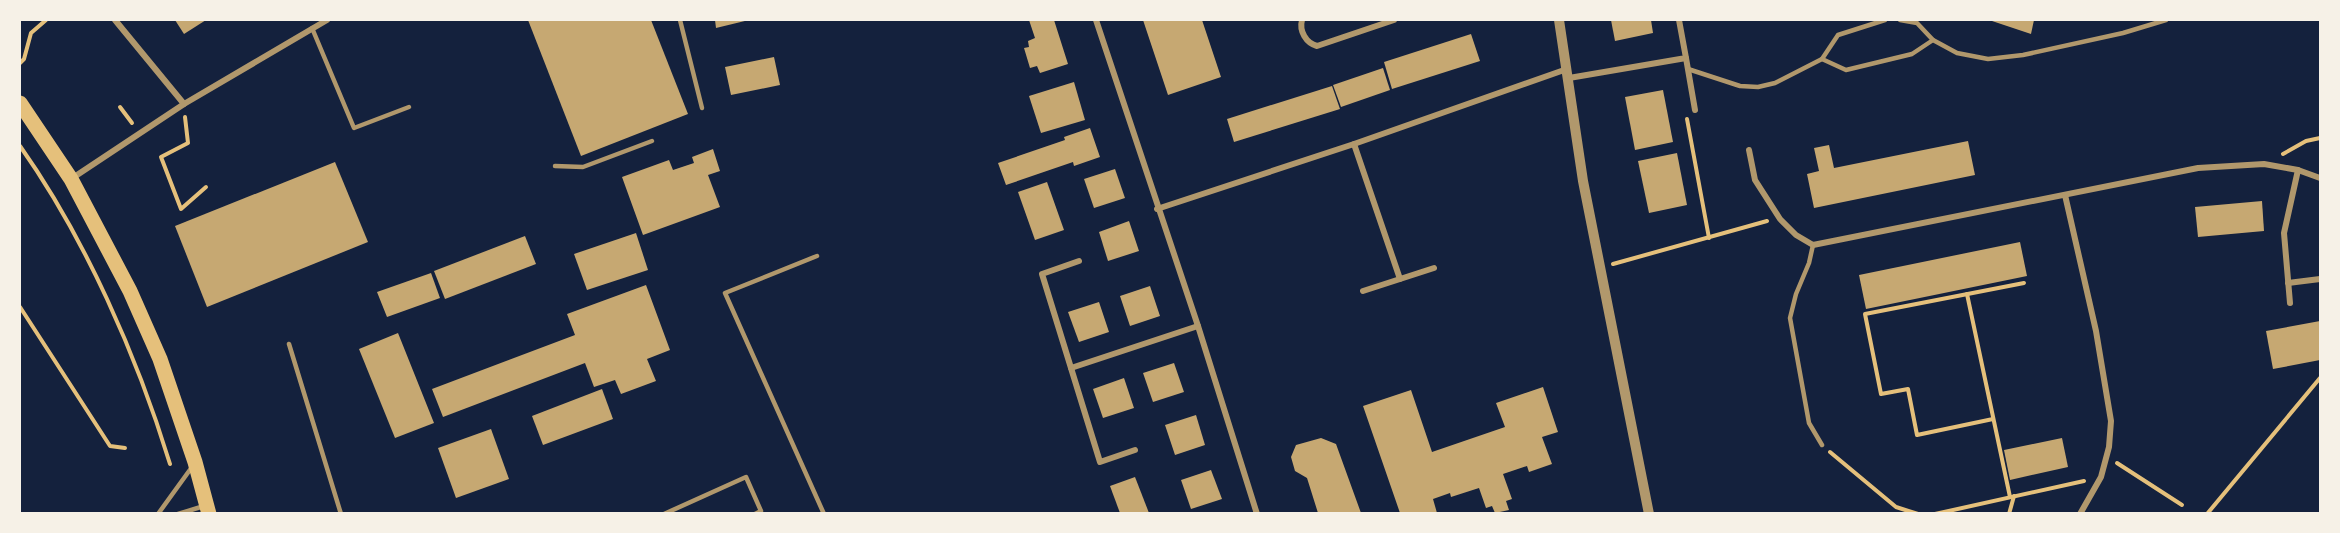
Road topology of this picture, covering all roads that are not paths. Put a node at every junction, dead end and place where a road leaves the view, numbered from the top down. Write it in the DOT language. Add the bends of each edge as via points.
graph roads {
  1 [pos="115,20"];
  2 [pos="327,20"];
  3 [pos="680,20"];
  4 [pos="1096,20"];
  5 [pos="1302,20"];
  6 [pos="1394,20"];
  7 [pos="1559,20"];
  8 [pos="1679,20"];
  9 [pos="1885,20"];
  10 [pos="1900,20"];
  11 [pos="2166,20"];
  12 [pos="312,28"];
  13 [pos="1933,40"];
  14 [pos="1686,58"];
  15 [pos="1822,59"];
  16 [pos="1688,69"];
  17 [pos="1568,73"];
  18 [pos="20,103"];
  19 [pos="184,104"];
  20 [pos="410,107"];
  21 [pos="702,108"];
  22 [pos="1695,110"];
  23 [pos="652,141"];
  24 [pos="1354,144"];
  25 [pos="1749,150"];
  26 [pos="555,166"];
  27 [pos="2298,170"];
  28 [pos="2320,178"];
  29 [pos="71,179"];
  30 [pos="2065,195"];
  31 [pos="1157,209"];
  32 [pos="1813,245"];
  33 [pos="817,256"];
  34 [pos="1079,261"];
  35 [pos="1434,268"];
  36 [pos="1400,279"];
  37 [pos="2320,279"];
  38 [pos="2288,283"];
  39 [pos="1363,291"];
  40 [pos="2290,303"];
  41 [pos="1198,326"];
  42 [pos="289,344"];
  43 [pos="1071,368"];
  44 [pos="1822,445"];
  45 [pos="1135,450"];
  46 [pos="195,462"];
  47 [pos="208,509"];
  48 [pos="158,513"];
  49 [pos="178,513"];
  50 [pos="341,513"];
  51 [pos="664,513"];
  52 [pos="754,513"];
  53 [pos="824,513"];
  54 [pos="1257,513"];
  55 [pos="1649,513"];
  56 [pos="2080,513"];
  1 -- 19 [label="street"];
  2 -- 12 [label="street"];
  3 -- 21 [label="lane"];
  4 -- 31 [label="street"];
  5 -- 6 [label="street" via="1304,36 1309,44 1317,46"];
  7 -- 17 [label="street"];
  8 -- 14 [label="street"];
  9 -- 15 [label="lane" via="1838,35"];
  10 -- 13 [label="lane" via="1917,23"];
  11 -- 13 [label="lane" via="2023,55 1988,59 1956,53"];
  12 -- 19 [label="street"];
  12 -- 20 [label="lane" via="354,128"];
  13 -- 15 [label="lane" via="1912,54 1846,70"];
  14 -- 16 [label="street"];
  14 -- 17 [label="street"];
  15 -- 16 [label="lane" via="1775,83 1758,87 1740,86"];
  16 -- 22 [label="street"];
  17 -- 24 [label="street"];
  17 -- 55 [label="street" via="1584,181"];
  18 -- 29 [label="highway"];
  19 -- 29 [label="street"];
  23 -- 26 [label="lane" via="583,167"];
  24 -- 31 [label="street"];
  24 -- 36 [label="street"];
  25 -- 32 [label="street" via="1755,180 1780,219"];
  27 -- 28 [label="street"];
  27 -- 30 [label="street" via="2264,164 2198,168"];
  27 -- 38 [label="street" via="2284,233"];
  29 -- 46 [label="highway" via="130,291 160,359"];
  30 -- 32 [label="street"];
  30 -- 56 [label="street" via="2097,331 2111,421 2101,477"];
  31 -- 41 [label="street"];
  32 -- 44 [label="lane" via="1790,318 1809,423"];
  33 -- 53 [label="lane" via="725,293"];
  34 -- 43 [label="street" via="1042,274"];
  35 -- 36 [label="street"];
  36 -- 39 [label="street"];
  37 -- 38 [label="street"];
  38 -- 40 [label="street"];
  41 -- 43 [label="street"];
  41 -- 54 [label="street"];
  42 -- 50 [label="lane"];
  43 -- 45 [label="street" via="1100,462"];
  46 -- 47 [label="highway"];
  46 -- 48 [label="lane"];
  47 -- 49 [label="lane"];
  51 -- 52 [label="lane" via="746,477 761,511"];
}
